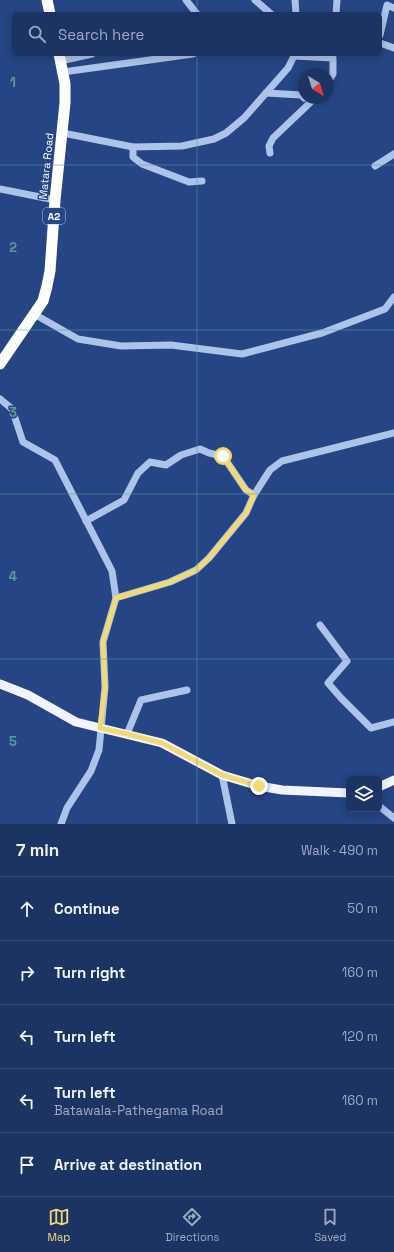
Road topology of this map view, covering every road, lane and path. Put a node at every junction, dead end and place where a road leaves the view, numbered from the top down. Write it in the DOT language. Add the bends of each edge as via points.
graph roads {
  1 [pos="47,0"];
  2 [pos="186,0"];
  3 [pos="255,0"];
  4 [pos="295,0"];
  5 [pos="337,0"];
  6 [pos="394,8"];
  7 [pos="50,12"];
  8 [pos="195,12"];
  9 [pos="269,12"];
  10 [pos="296,12"];
  11 [pos="336,12"];
  12 [pos="382,27"];
  13 [pos="382,44"];
  14 [pos="394,48"];
  15 [pos="76,56"];
  16 [pos="179,56"];
  17 [pos="294,56"];
  18 [pos="334,56"];
  19 [pos="60,58"];
  20 [pos="333,68"];
  21 [pos="63,72"];
  22 [pos="266,93"];
  23 [pos="298,95"];
  24 [pos="309,104"];
  25 [pos="63,133"];
  26 [pos="133,147"];
  27 [pos="270,153"];
  28 [pos="394,154"];
  29 [pos="375,166"];
  30 [pos="202,181"];
  31 [pos="0,189"];
  32 [pos="55,200"];
  33 [pos="394,297"];
  34 [pos="34,314"];
  35 [pos="0,364"];
  36 [pos="0,399"];
  37 [pos="394,433"];
  38 [pos="254,495"];
  39 [pos="86,521"];
  40 [pos="116,598"];
  41 [pos="320,625"];
  42 [pos="0,684"];
  43 [pos="187,690"];
  44 [pos="394,722"];
  45 [pos="100,728"];
  46 [pos="127,734"];
  47 [pos="222,775"];
  48 [pos="394,780"];
  49 [pos="382,786"];
  50 [pos="346,793"];
  51 [pos="382,808"];
  52 [pos="394,818"];
  53 [pos="62,824"];
  54 [pos="232,824"];
  1 -- 7 [label="highway"];
  2 -- 8 [label="street"];
  3 -- 9 [label="street"];
  4 -- 10 [label="street"];
  5 -- 11 [label="street"];
  6 -- 12 [label="street" via="387,6"];
  13 -- 14 [label="street"];
  15 -- 19 [label="street"];
  16 -- 21 [label="street"];
  17 -- 22 [label="street" via="288,68"];
  18 -- 20 [label="street"];
  19 -- 21 [label="highway, Matara Road / A2"];
  21 -- 25 [label="highway, Matara Road / A2"];
  22 -- 23 [label="street"];
  22 -- 26 [label="street" via="244,118 214,139 182,146"];
  24 -- 27 [label="street" via="273,138 269,146"];
  25 -- 26 [label="street"];
  25 -- 32 [label="highway, Matara Road / A2"];
  26 -- 30 [label="street" via="133,158 142,164 189,182"];
  28 -- 29 [label="street"];
  31 -- 32 [label="street"];
  32 -- 34 [label="highway, Matara Road / A2" via="50,271 43,301"];
  33 -- 34 [label="street" via="385,308 322,333 242,354 171,345 121,346 78,339"];
  34 -- 35 [label="highway, Matara Road / A2"];
  36 -- 39 [label="street" via="12,409 23,442 55,460"];
  37 -- 38 [label="street" via="282,461 270,470"];
  38 -- 39 [label="street" via="246,490 223,456 200,449 181,455 166,465 150,462 138,473 124,500"];
  38 -- 40 [label="street" via="246,513 196,570 170,582"];
  39 -- 40 [label="street" via="112,571"];
  40 -- 45 [label="street" via="103,642 105,687"];
  41 -- 44 [label="street" via="347,661 328,683 371,728"];
  42 -- 45 [label="main road" via="28,695 76,722"];
  43 -- 46 [label="street" via="141,700"];
  45 -- 46 [label="main road"];
  45 -- 53 [label="street" via="99,750 91,771 67,808"];
  46 -- 47 [label="main road" via="162,743"];
  47 -- 50 [label="main road" via="282,790"];
  47 -- 54 [label="street"];
  48 -- 49 [label="main road"];
  51 -- 52 [label="street"];
}
